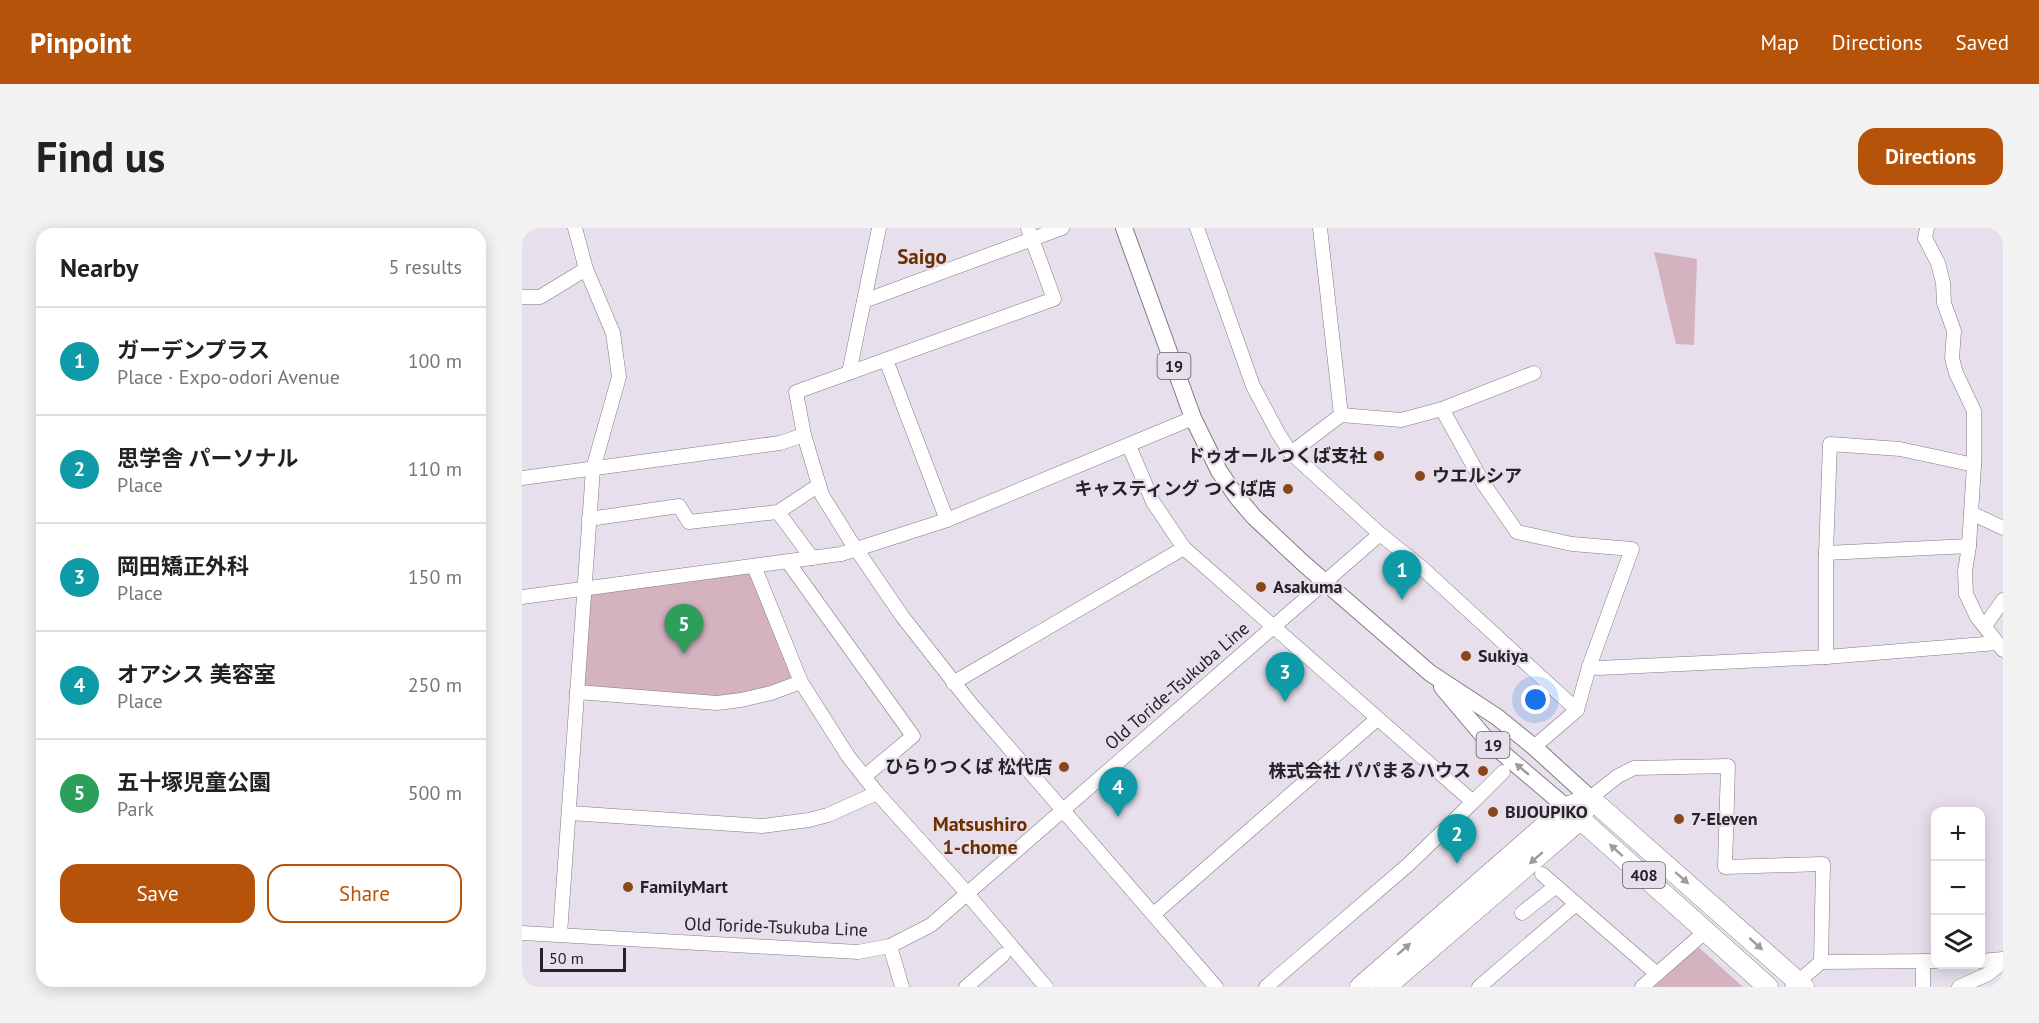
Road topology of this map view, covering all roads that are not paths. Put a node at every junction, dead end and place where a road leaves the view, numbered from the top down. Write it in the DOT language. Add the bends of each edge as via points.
graph roads {
  1 [pos="575,228"];
  2 [pos="879,228"];
  3 [pos="1062,228"];
  4 [pos="1124,228"];
  5 [pos="1197,228"];
  6 [pos="1320,228"];
  7 [pos="1927,228"];
  8 [pos="1030,233"];
  9 [pos="586,269"];
  10 [pos="522,297"];
  11 [pos="864,301"];
  12 [pos="886,360"];
  13 [pos="849,373"];
  14 [pos="1534,373"];
  15 [pos="1442,409"];
  16 [pos="1341,415"];
  17 [pos="1193,418"];
  18 [pos="804,435"];
  19 [pos="1129,446"];
  20 [pos="1291,453"];
  21 [pos="1974,465"];
  22 [pos="592,469"];
  23 [pos="522,478"];
  24 [pos="819,485"];
  25 [pos="778,512"];
  26 [pos="1971,513"];
  27 [pos="589,519"];
  28 [pos="947,520"];
  29 [pos="2003,528"];
  30 [pos="1380,534"];
  31 [pos="1969,546"];
  32 [pos="1184,548"];
  33 [pos="857,550"];
  34 [pos="1826,553"];
  35 [pos="812,558"];
  36 [pos="788,562"];
  37 [pos="754,566"];
  38 [pos="1326,581"];
  39 [pos="584,588"];
  40 [pos="522,597"];
  41 [pos="2003,600"];
  42 [pos="1273,626"];
  43 [pos="1985,626"];
  44 [pos="2000,646"];
  45 [pos="1826,657"];
  46 [pos="1590,667"];
  47 [pos="1430,673"];
  48 [pos="801,682"];
  49 [pos="953,683"];
  50 [pos="577,692"];
  51 [pos="1577,710"];
  52 [pos="1377,719"];
  53 [pos="1534,747"];
  54 [pos="1503,772"];
  55 [pos="864,777"];
  56 [pos="878,793"];
  57 [pos="1590,798"];
  58 [pos="1473,802"];
  59 [pos="1063,810"];
  60 [pos="570,813"];
  61 [pos="1573,814"];
  62 [pos="1542,873"];
  63 [pos="1556,886"];
  64 [pos="966,893"];
  65 [pos="1575,904"];
  66 [pos="1522,913"];
  67 [pos="1154,914"];
  68 [pos="1706,931"];
  69 [pos="522,933"];
  70 [pos="560,934"];
  71 [pos="890,946"];
  72 [pos="1003,955"];
  73 [pos="1929,961"];
  74 [pos="1985,961"];
  75 [pos="2003,961"];
  76 [pos="1821,962"];
  77 [pos="1657,974"];
  78 [pos="1798,985"];
  79 [pos="902,987"];
  80 [pos="966,987"];
  81 [pos="1046,987"];
  82 [pos="1215,987"];
  83 [pos="1266,987"];
  84 [pos="1360,987"];
  85 [pos="1386,987"];
  86 [pos="1479,987"];
  87 [pos="1642,987"];
  88 [pos="1768,987"];
  89 [pos="1923,987"];
  90 [pos="1959,987"];
  1 -- 9 [label="street"];
  2 -- 11 [label="street"];
  3 -- 8 [label="street"];
  4 -- 17 [label="main road, 19"];
  5 -- 20 [label="street" via="1253,386"];
  6 -- 16 [label="street"];
  7 -- 21 [label="street" via="1925,238 1938,263 1953,331 1952,358 1974,411"];
  8 -- 11 [label="street"];
  8 -- 12 [label="street" via="1054,299"];
  9 -- 10 [label="street" via="540,297"];
  9 -- 22 [label="street" via="613,333 619,376"];
  11 -- 13 [label="street"];
  12 -- 13 [label="street"];
  12 -- 28 [label="street"];
  13 -- 18 [label="street" via="796,392"];
  14 -- 15 [label="street"];
  15 -- 16 [label="street" via="1401,420"];
  15 -- 46 [label="street" via="1483,483 1517,532 1572,544 1632,549"];
  16 -- 20 [label="street"];
  17 -- 19 [label="street"];
  17 -- 38 [label="main road, 19" via="1219,471 1237,497"];
  18 -- 22 [label="street" via="780,443"];
  18 -- 24 [label="street"];
  19 -- 28 [label="street"];
  19 -- 32 [label="street" via="1153,502"];
  20 -- 30 [label="street"];
  21 -- 26 [label="street"];
  21 -- 34 [label="street" via="1900,449 1830,444"];
  22 -- 23 [label="street"];
  22 -- 27 [label="street"];
  24 -- 25 [label="street"];
  24 -- 33 [label="street"];
  25 -- 27 [label="street" via="689,522 679,506"];
  25 -- 35 [label="street"];
  26 -- 29 [label="street"];
  26 -- 31 [label="street"];
  27 -- 39 [label="street"];
  28 -- 33 [label="street"];
  30 -- 38 [label="street, Old Toride-Tsukuba Line"];
  30 -- 51 [label="street"];
  31 -- 34 [label="street"];
  31 -- 43 [label="street" via="1966,594"];
  32 -- 42 [label="street"];
  32 -- 49 [label="street"];
  33 -- 35 [label="street"];
  33 -- 49 [label="street"];
  34 -- 45 [label="street"];
  35 -- 36 [label="street"];
  36 -- 37 [label="street"];
  36 -- 55 [label="street" via="913,736"];
  37 -- 39 [label="street"];
  37 -- 48 [label="street"];
  38 -- 42 [label="street, Old Toride-Tsukuba Line"];
  38 -- 47 [label="main road, 19"];
  39 -- 40 [label="street"];
  39 -- 50 [label="street"];
  41 -- 43 [label="street"];
  42 -- 52 [label="street"];
  42 -- 59 [label="street, Old Toride-Tsukuba Line"];
  43 -- 44 [label="street"];
  44 -- 45 [label="street"];
  45 -- 46 [label="street"];
  46 -- 51 [label="street"];
  47 -- 53 [label="main road, 19"];
  61 -- 47 [label="main road, 19, one-way" via="1486,739"];
  48 -- 50 [label="street" via="771,693 717,703"];
  48 -- 55 [label="street"];
  49 -- 59 [label="street"];
  50 -- 60 [label="street"];
  51 -- 53 [label="street"];
  52 -- 58 [label="street"];
  52 -- 67 [label="street"];
  53 -- 57 [label="main road, 19"];
  54 -- 58 [label="street"];
  55 -- 56 [label="street"];
  56 -- 60 [label="street" via="818,818 762,826"];
  56 -- 64 [label="street"];
  57 -- 61 [label="highway"];
  57 -- 76 [label="street" via="1634,768 1728,766 1725,867 1823,864"];
  57 -- 78 [label="highway, 408, one-way"];
  58 -- 83 [label="street" via="1409,864"];
  59 -- 64 [label="street, Old Toride-Tsukuba Line"];
  59 -- 67 [label="street"];
  60 -- 70 [label="street"];
  68 -- 61 [label="highway, 408, one-way"];
  84 -- 61 [label="highway, one-way"];
  61 -- 85 [label="highway, one-way"];
  62 -- 63 [label="street"];
  63 -- 65 [label="street"];
  63 -- 66 [label="street"];
  64 -- 71 [label="street, Old Toride-Tsukuba Line" via="931,925"];
  64 -- 81 [label="street"];
  65 -- 77 [label="street"];
  65 -- 86 [label="street"];
  67 -- 82 [label="street"];
  68 -- 77 [label="street"];
  68 -- 88 [label="highway, 408"];
  69 -- 70 [label="street, Old Toride-Tsukuba Line"];
  70 -- 71 [label="street, Old Toride-Tsukuba Line" via="858,952"];
  71 -- 79 [label="street"];
  72 -- 80 [label="street"];
  73 -- 76 [label="street"];
  73 -- 89 [label="street"];
  74 -- 75 [label="street"];
  75 -- 90 [label="street" via="1988,974"];
  76 -- 78 [label="street"];
  77 -- 87 [label="street"];
}
